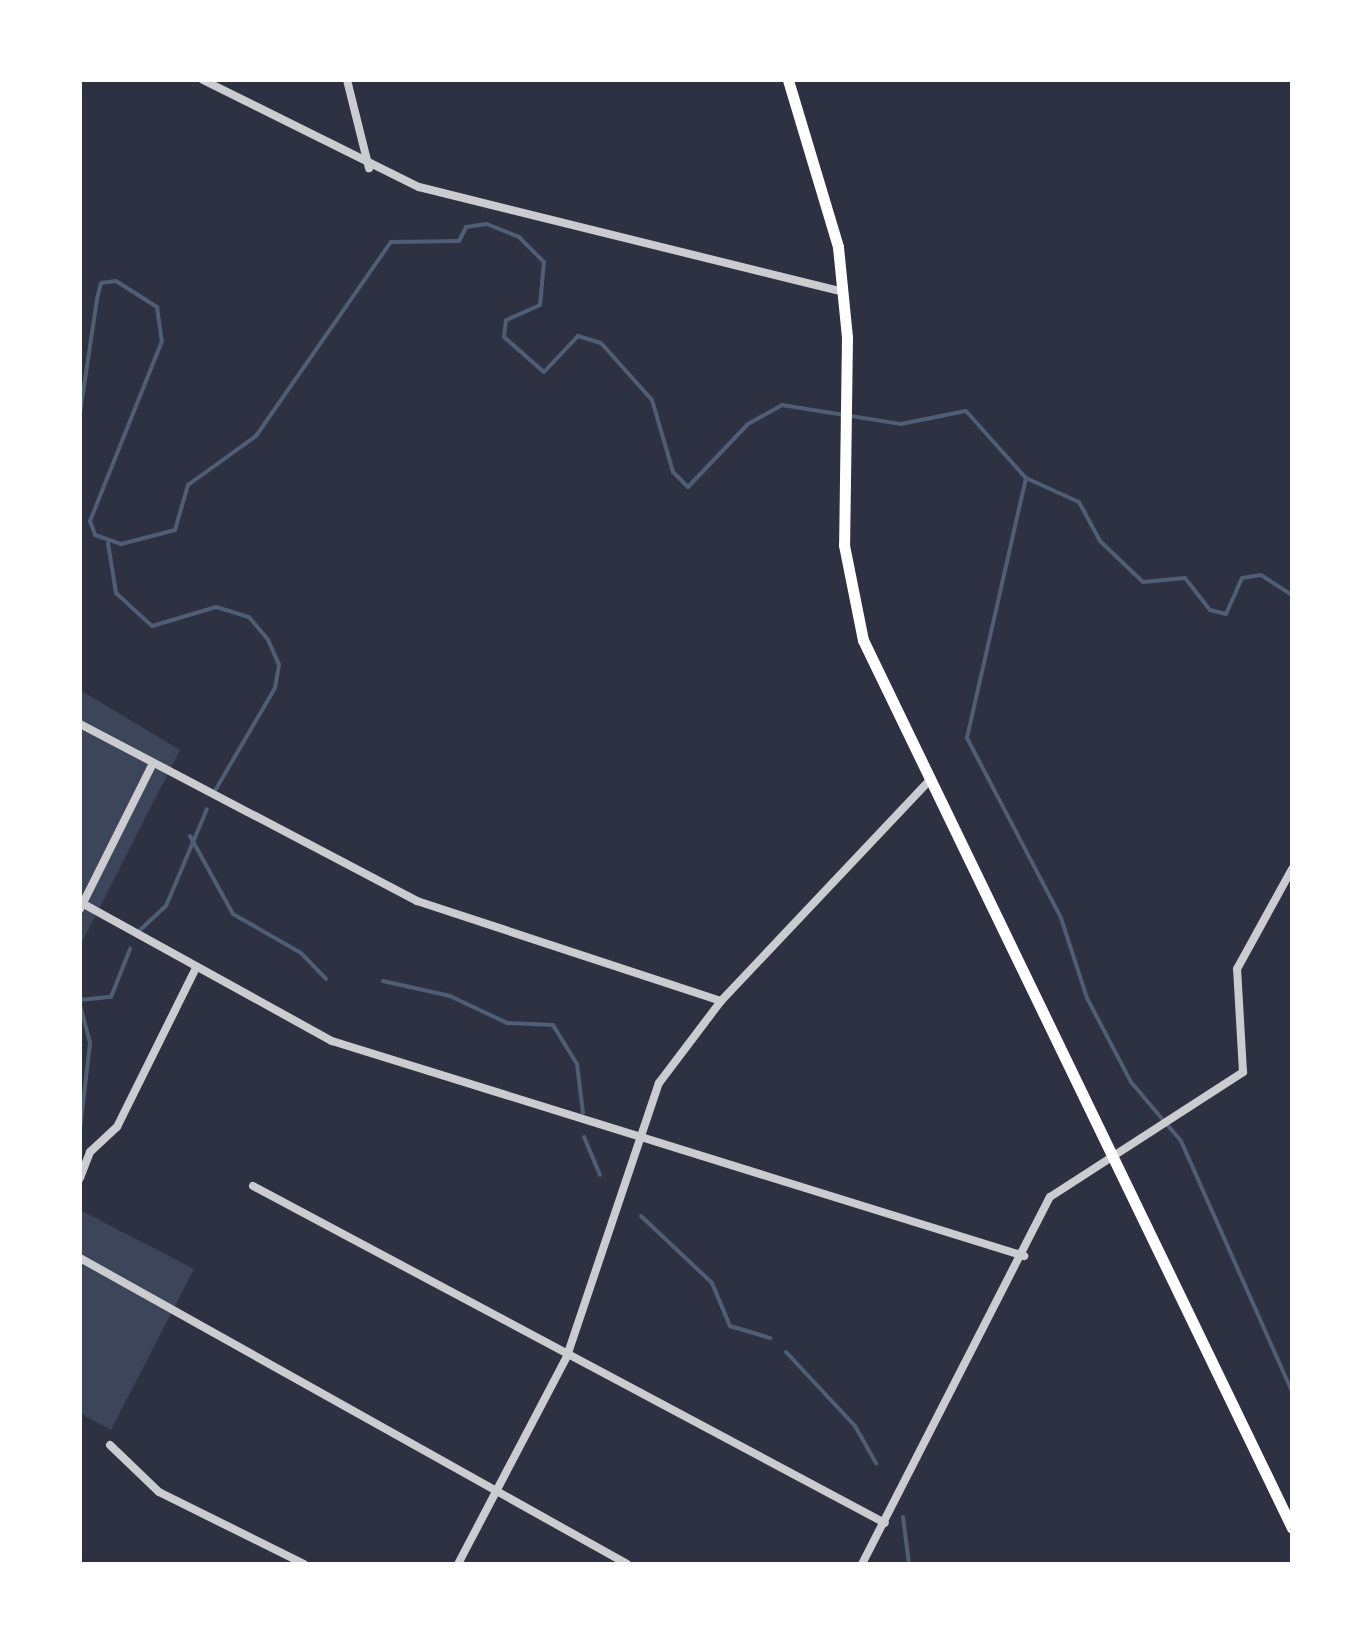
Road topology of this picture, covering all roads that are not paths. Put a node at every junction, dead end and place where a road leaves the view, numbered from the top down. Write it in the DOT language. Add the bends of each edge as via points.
graph roads {
  1 [pos="203,80"];
  2 [pos="346,80"];
  3 [pos="788,80"];
  4 [pos="369,168"];
  5 [pos="843,292"];
  6 [pos="80,724"];
  7 [pos="153,764"];
  8 [pos="933,778"];
  9 [pos="1292,869"];
  10 [pos="81,905"];
  11 [pos="196,970"];
  12 [pos="721,1001"];
  13 [pos="639,1142"];
  14 [pos="1110,1153"];
  15 [pos="80,1178"];
  16 [pos="252,1186"];
  17 [pos="1024,1256"];
  18 [pos="80,1258"];
  19 [pos="568,1356"];
  20 [pos="110,1445"];
  21 [pos="500,1489"];
  22 [pos="885,1523"];
  23 [pos="1292,1528"];
  24 [pos="304,1564"];
  25 [pos="458,1564"];
  26 [pos="627,1564"];
  27 [pos="862,1564"];
  1 -- 4 [label="street"];
  2 -- 4 [label="street"];
  3 -- 5 [label="main road" via="826,194"];
  4 -- 5 [label="street" via="588,233"];
  5 -- 8 [label="main road" via="844,545 863,640"];
  6 -- 7 [label="street"];
  7 -- 10 [label="street"];
  7 -- 12 [label="street" via="417,901"];
  8 -- 12 [label="street"];
  8 -- 14 [label="main road"];
  9 -- 14 [label="street" via="1237,969 1244,1072"];
  10 -- 11 [label="street"];
  11 -- 13 [label="street" via="332,1041"];
  11 -- 15 [label="street" via="117,1127 90,1152"];
  12 -- 13 [label="street" via="658,1082"];
  13 -- 17 [label="street"];
  13 -- 19 [label="street"];
  14 -- 17 [label="street" via="1050,1197"];
  14 -- 23 [label="main road"];
  16 -- 19 [label="street"];
  17 -- 22 [label="street"];
  18 -- 21 [label="street"];
  19 -- 21 [label="street"];
  19 -- 22 [label="street"];
  20 -- 24 [label="street" via="159,1492"];
  21 -- 25 [label="street"];
  21 -- 26 [label="street"];
  22 -- 27 [label="street"];
}
